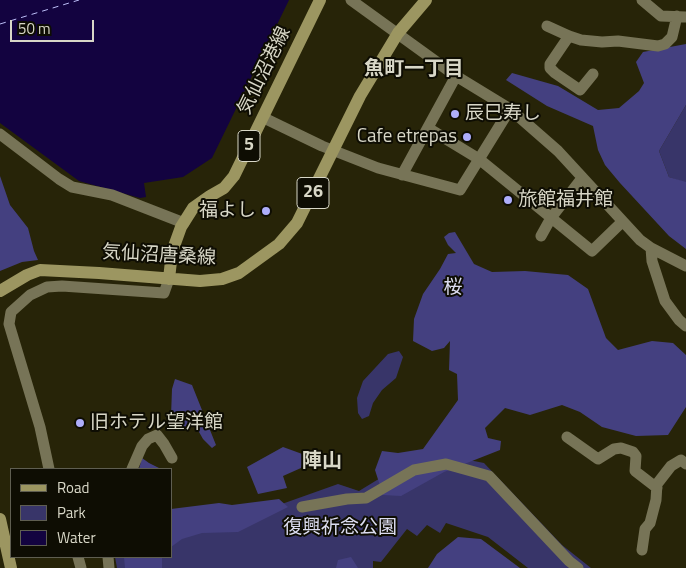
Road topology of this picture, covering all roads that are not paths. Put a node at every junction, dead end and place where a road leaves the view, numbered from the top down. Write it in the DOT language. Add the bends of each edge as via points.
graph roads {
  1 [pos="320,0"];
  2 [pos="351,0"];
  3 [pos="426,0"];
  4 [pos="642,0"];
  5 [pos="681,16"];
  6 [pos="547,26"];
  7 [pos="398,33"];
  8 [pos="569,36"];
  9 [pos="593,74"];
  10 [pos="456,76"];
  11 [pos="510,109"];
  12 [pos="264,118"];
  13 [pos="428,128"];
  14 [pos="0,134"];
  15 [pos="333,151"];
  16 [pos="479,159"];
  17 [pos="402,175"];
  18 [pos="582,178"];
  19 [pos="551,218"];
  20 [pos="622,222"];
  21 [pos="184,223"];
  22 [pos="541,236"];
  23 [pos="651,248"];
  24 [pos="686,266"];
  25 [pos="169,279"];
  26 [pos="0,291"];
  27 [pos="686,326"];
  28 [pos="568,437"];
  29 [pos="172,458"];
  30 [pos="686,464"];
  31 [pos="49,468"];
  32 [pos="132,468"];
  33 [pos="657,488"];
  34 [pos="302,507"];
  35 [pos="0,519"];
  36 [pos="642,550"];
  37 [pos="11,568"];
  38 [pos="578,568"];
  1 -- 12 [label="main road, 気仙沼港線 / 5"];
  2 -- 7 [label="street"];
  3 -- 7 [label="main road, 26"];
  4 -- 5 [label="street" via="661,16"];
  5 -- 8 [label="street" via="672,37 666,44 658,46"];
  6 -- 8 [label="street"];
  7 -- 10 [label="street"];
  7 -- 15 [label="main road, 気仙沼唐桑線 / 26" via="360,96"];
  8 -- 9 [label="street" via="550,68 580,90"];
  10 -- 11 [label="street"];
  10 -- 13 [label="street"];
  11 -- 16 [label="street"];
  11 -- 18 [label="street" via="558,151"];
  12 -- 15 [label="street"];
  12 -- 21 [label="main road, 気仙沼港線 / 5" via="234,176 224,188 193,208"];
  13 -- 16 [label="street"];
  13 -- 17 [label="street"];
  14 -- 21 [label="street" via="72,187 112,195"];
  15 -- 17 [label="street"];
  15 -- 25 [label="main road, 気仙沼唐桑線 / 26" via="304,212 279,244 239,273 222,279"];
  16 -- 17 [label="street" via="460,190"];
  16 -- 19 [label="street"];
  18 -- 19 [label="street"];
  18 -- 20 [label="street"];
  19 -- 20 [label="street" via="592,250"];
  19 -- 22 [label="street"];
  20 -- 23 [label="street"];
  21 -- 25 [label="main road, 気仙沼港線 / 5" via="172,252"];
  23 -- 24 [label="street"];
  23 -- 27 [label="street" via="652,261 666,301"];
  25 -- 26 [label="main road, 気仙沼唐桑線 / 26" via="40,270"];
  25 -- 31 [label="street" via="164,293 47,287 30,295 11,312 9,324"];
  28 -- 33 [label="street" via="598,459 614,449 633,452 636,456 635,470"];
  29 -- 32 [label="street" via="157,435 142,446"];
  30 -- 33 [label="street" via="681,460 671,466"];
  33 -- 36 [label="street"];
  34 -- 38 [label="street" via="366,498 414,470 446,464 489,476"];
  35 -- 37 [label="main road"];
}
